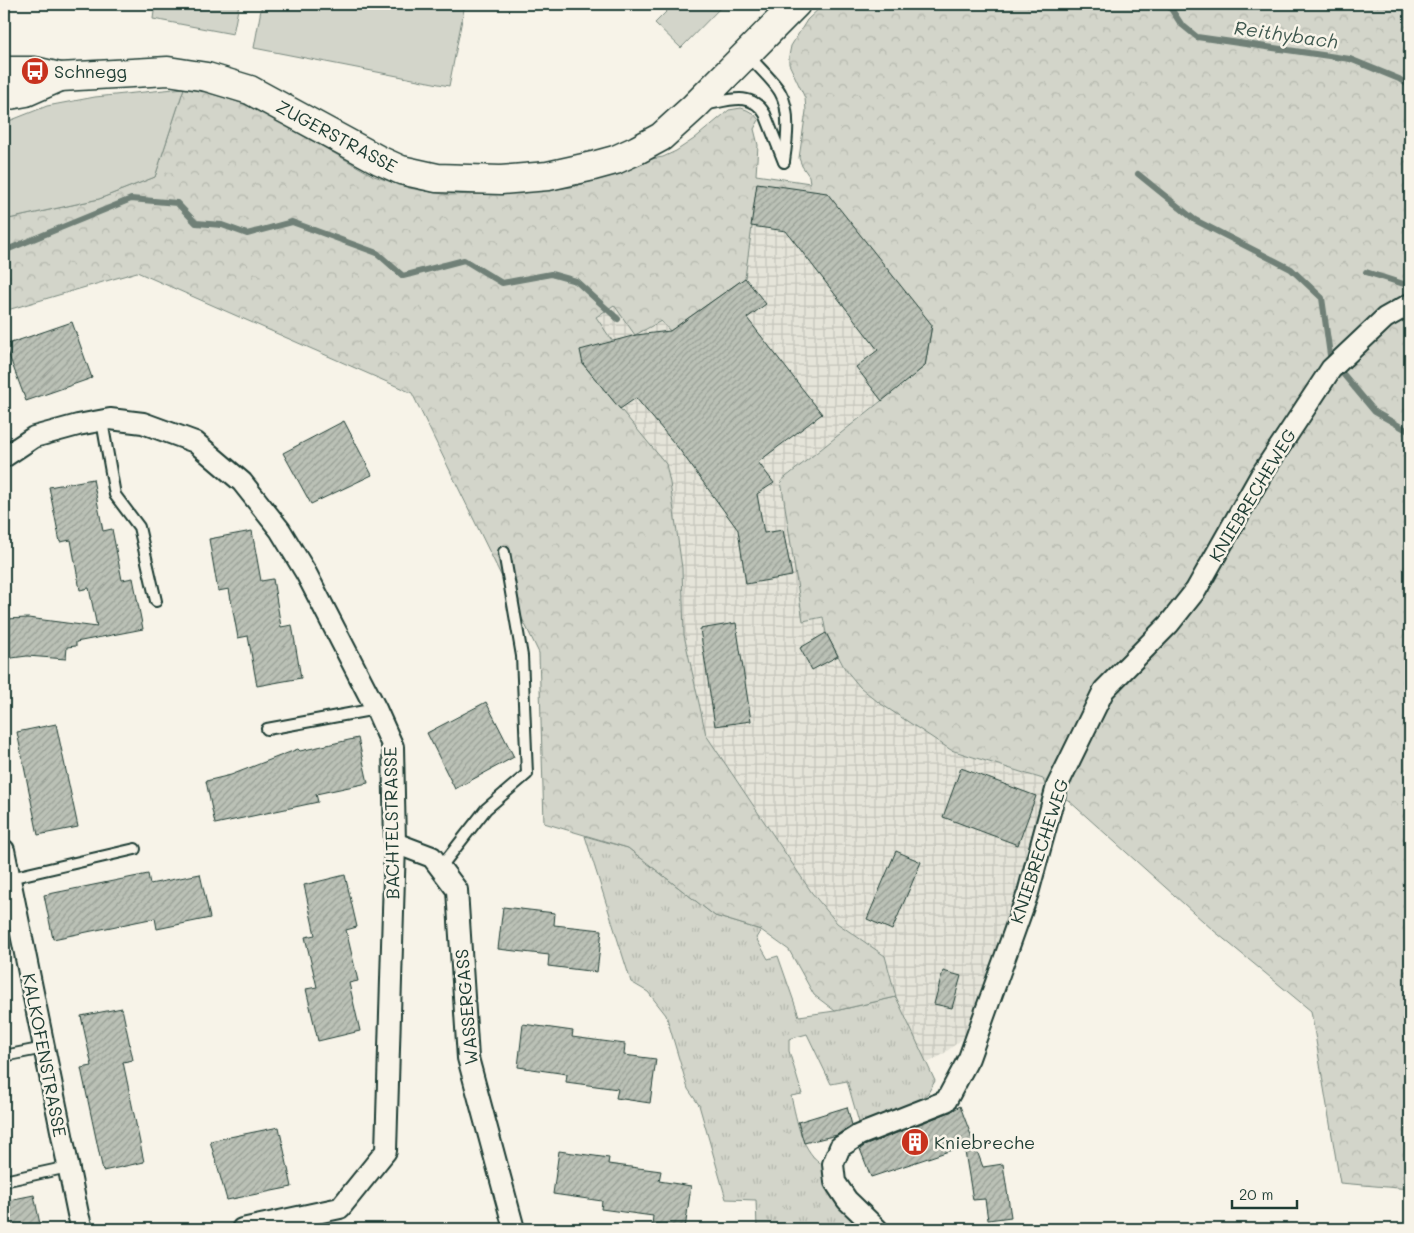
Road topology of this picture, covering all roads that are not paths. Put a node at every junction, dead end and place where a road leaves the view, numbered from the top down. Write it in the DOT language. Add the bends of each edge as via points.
graph roads {
  1 [pos="796,4"];
  2 [pos="746,54"];
  3 [pos="4,72"];
  4 [pos="60,76"];
  5 [pos="4,96"];
  6 [pos="694,107"];
  7 [pos="1410,304"];
  8 [pos="106,420"];
  9 [pos="4,457"];
  10 [pos="504,552"];
  11 [pos="156,600"];
  12 [pos="376,709"];
  13 [pos="267,729"];
  14 [pos="395,843"];
  15 [pos="135,849"];
  16 [pos="4,850"];
  17 [pos="440,868"];
  18 [pos="10,878"];
  19 [pos="44,1048"];
  20 [pos="4,1056"];
  21 [pos="68,1167"];
  22 [pos="4,1181"];
  23 [pos="82,1229"];
  24 [pos="242,1229"];
  25 [pos="514,1229"];
  26 [pos="877,1229"];
  1 -- 2 [label="main road, ZUGERSTRASSE"];
  2 -- 6 [label="main road, ZUGERSTRASSE"];
  2 -- 6 [label="lane" via="780,93 786,108 784,162 765,114 755,102 741,99"];
  3 -- 4 [label="main road, ZUGERSTRASSE" via="35,71"];
  4 -- 5 [label="main road, ZUGERSTRASSE" via="26,92"];
  4 -- 6 [label="main road, ZUGERSTRASSE" via="168,71 207,78 250,90 402,170 437,178 467,180 548,176 615,160 661,137"];
  7 -- 26 [label="street, KNIEBRECHEWEG" via="1385,318 1331,369 1261,474 1196,590 1169,624 1104,690 1057,786 1028,893 969,1058 946,1101 858,1135 840,1147 833,1164 835,1182 847,1200"];
  8 -- 9 [label="street" via="34,438"];
  8 -- 11 [label="lane" via="115,495 138,527"];
  8 -- 12 [label="street, BACHTELSTRASSE" via="143,423 195,442 242,482 280,530 306,573"];
  10 -- 17 [label="lane" via="522,656 527,774 486,809"];
  12 -- 13 [label="lane"];
  12 -- 14 [label="street, BACHTELSTRASSE" via="392,747"];
  14 -- 17 [label="street, WASSERGASS" via="432,857"];
  14 -- 24 [label="street, BACHTELSTRASSE" via="386,1151 340,1208 305,1219"];
  15 -- 18 [label="lane"];
  16 -- 18 [label="street, KALKOFENSTRASSE"];
  17 -- 25 [label="street, WASSERGASS" via="457,890 468,1058"];
  18 -- 19 [label="street, KALKOFENSTRASSE"];
  19 -- 20 [label="lane"];
  19 -- 21 [label="street, KALKOFENSTRASSE"];
  21 -- 22 [label="lane"];
  21 -- 23 [label="street, KALKOFENSTRASSE"];
}
